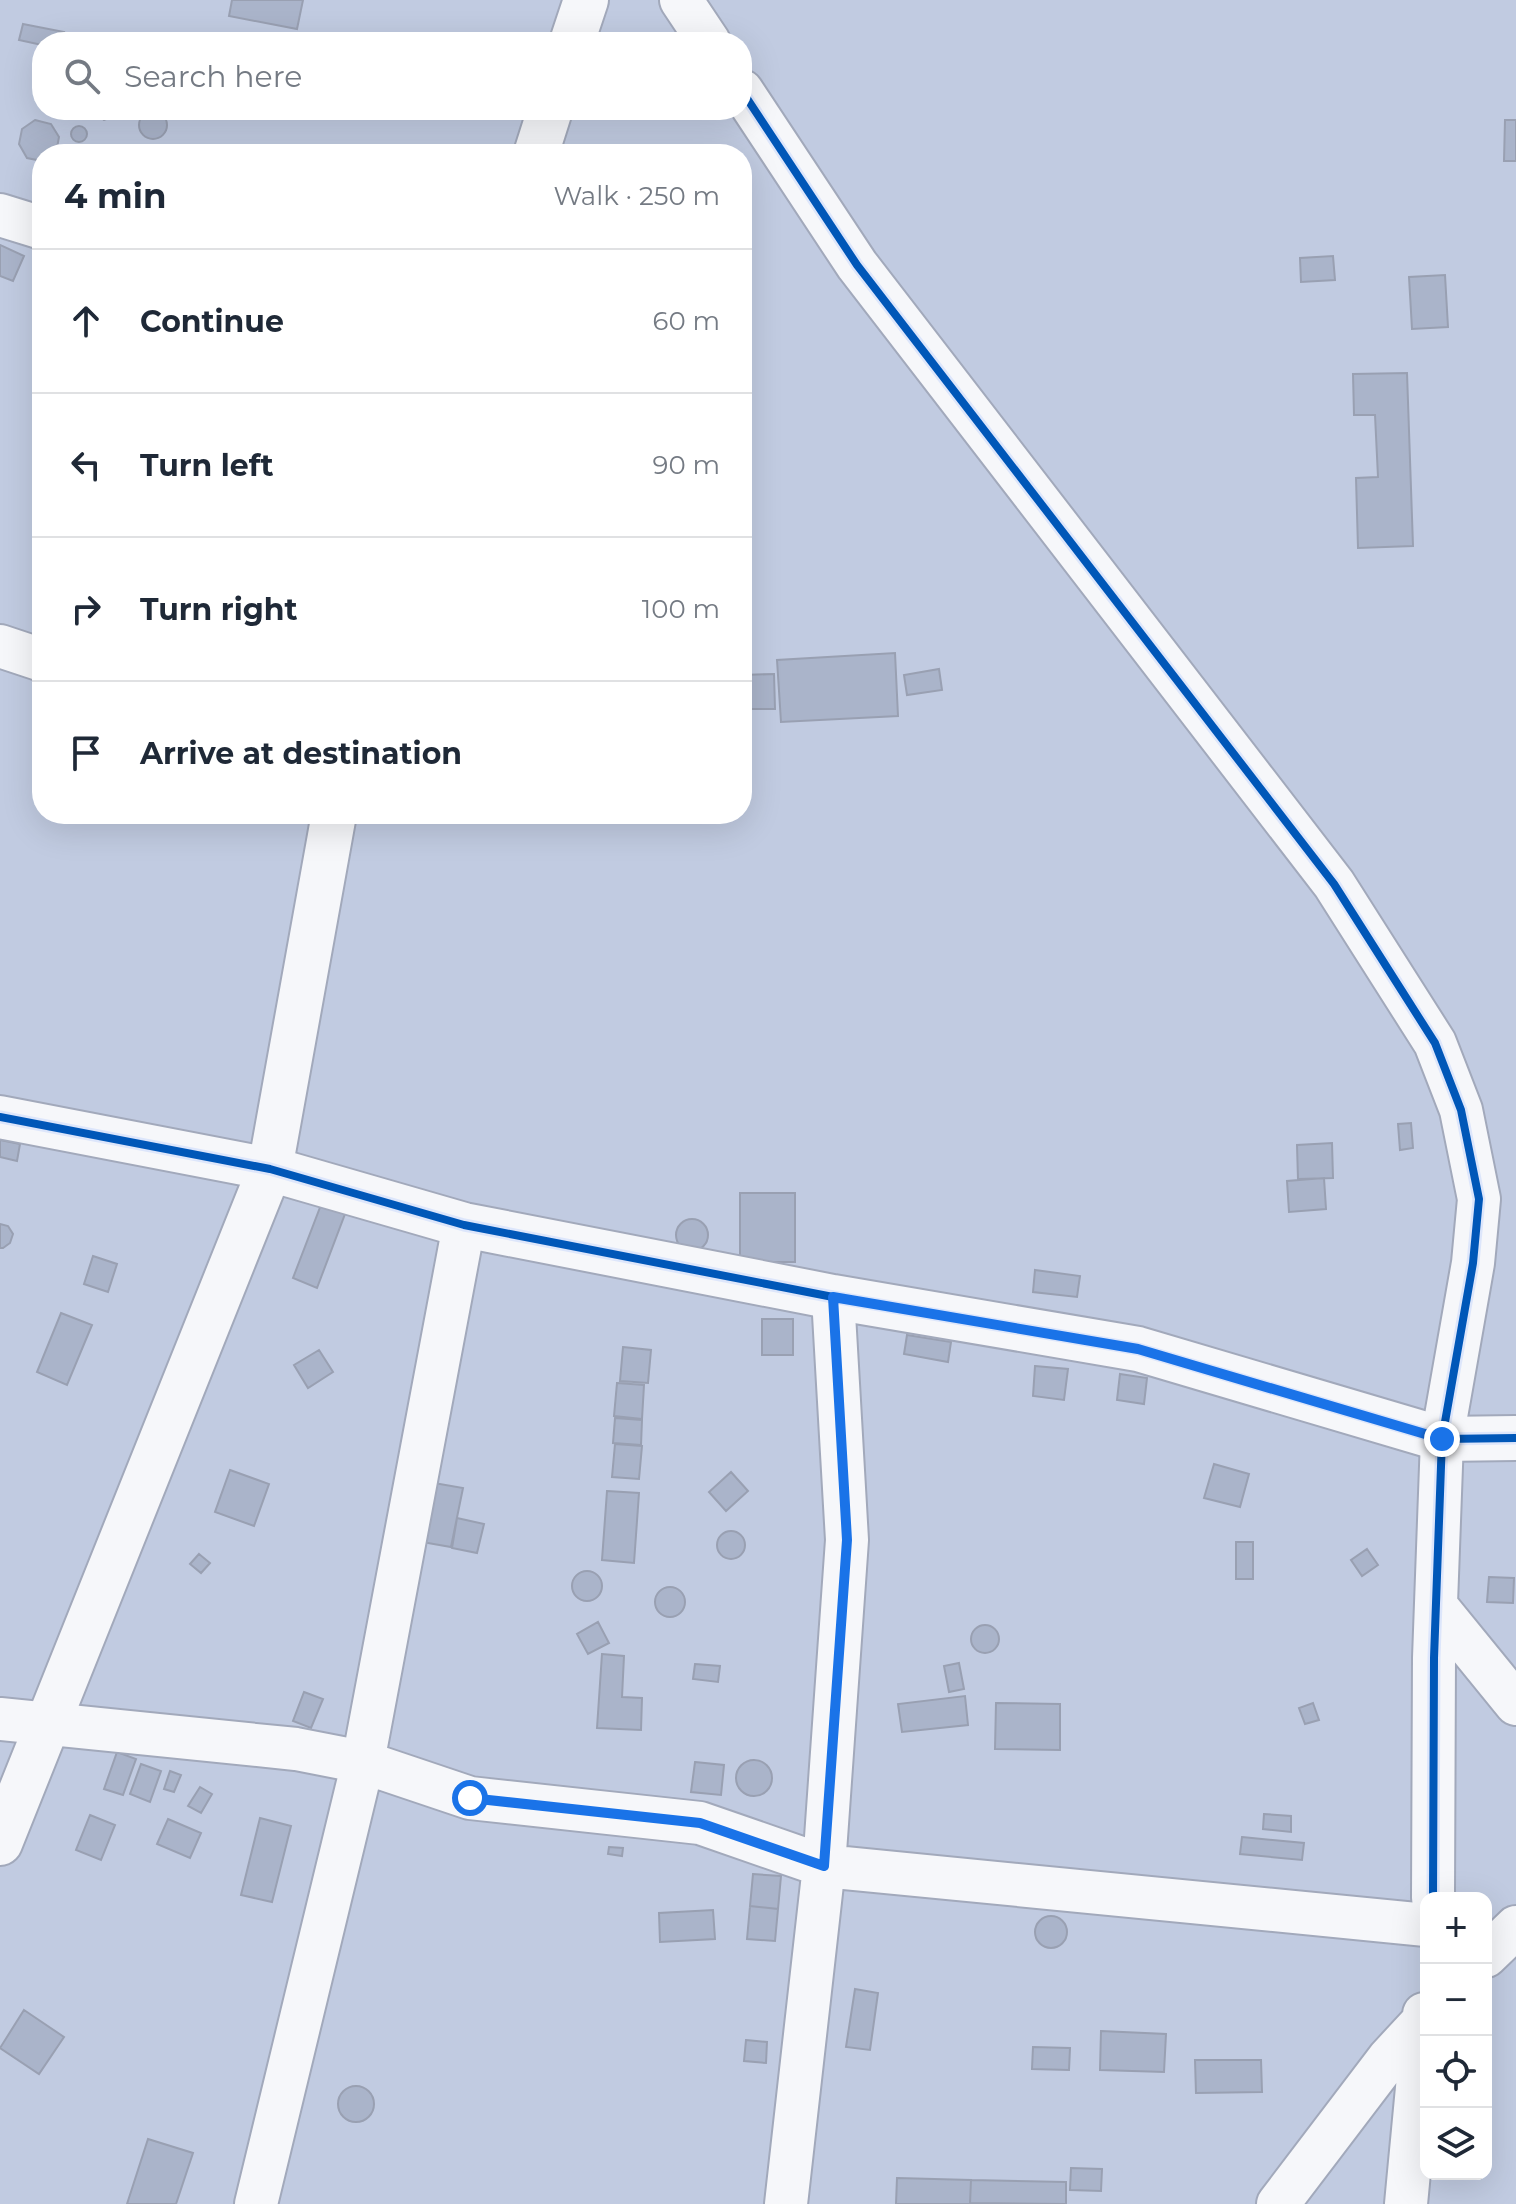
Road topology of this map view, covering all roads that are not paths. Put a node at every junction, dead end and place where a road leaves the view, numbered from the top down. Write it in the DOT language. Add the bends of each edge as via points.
graph roads {
  1 [pos="586,0"];
  2 [pos="681,0"];
  3 [pos="575,32"];
  4 [pos="702,32"];
  5 [pos="752,106"];
  6 [pos="547,120"];
  7 [pos="539,144"];
  8 [pos="0,215"];
  9 [pos="32,225"];
  10 [pos="0,646"];
  11 [pos="32,657"];
  12 [pos="332,824"];
  13 [pos="0,1117"];
  14 [pos="270,1169"];
  15 [pos="464,1225"];
  16 [pos="833,1297"];
  17 [pos="1516,1438"];
  18 [pos="1442,1439"];
  19 [pos="1437,1607"];
  20 [pos="1516,1704"];
  21 [pos="0,1719"];
  22 [pos="49,1724"];
  23 [pos="363,1762"];
  24 [pos="0,1843"];
  25 [pos="824,1866"];
  26 [pos="1433,1892"];
  27 [pos="1420,1924"];
  28 [pos="1420,2018"];
  29 [pos="1423,2036"];
  30 [pos="256,2204"];
  31 [pos="786,2204"];
  32 [pos="1278,2204"];
  33 [pos="1406,2204"];
  1 -- 3 [label="street"];
  2 -- 4 [label="street"];
  5 -- 18 [label="street" via="857,265 1334,884 1435,1043 1461,1110 1479,1199"];
  6 -- 7 [label="street"];
  8 -- 9 [label="street"];
  10 -- 11 [label="street"];
  12 -- 14 [label="street"];
  13 -- 14 [label="street"];
  14 -- 15 [label="street"];
  14 -- 22 [label="street"];
  15 -- 16 [label="street"];
  15 -- 23 [label="street"];
  16 -- 18 [label="street" via="1138,1349"];
  16 -- 25 [label="street" via="847,1540"];
  17 -- 18 [label="street"];
  18 -- 19 [label="street"];
  19 -- 20 [label="street"];
  19 -- 26 [label="street"];
  21 -- 22 [label="street"];
  22 -- 23 [label="street" via="296,1749"];
  22 -- 24 [label="street"];
  23 -- 25 [label="street" via="470,1798 700,1823"];
  23 -- 30 [label="street"];
  25 -- 27 [label="street"];
  25 -- 31 [label="street"];
  28 -- 32 [label="street"];
  29 -- 33 [label="street"];
}
